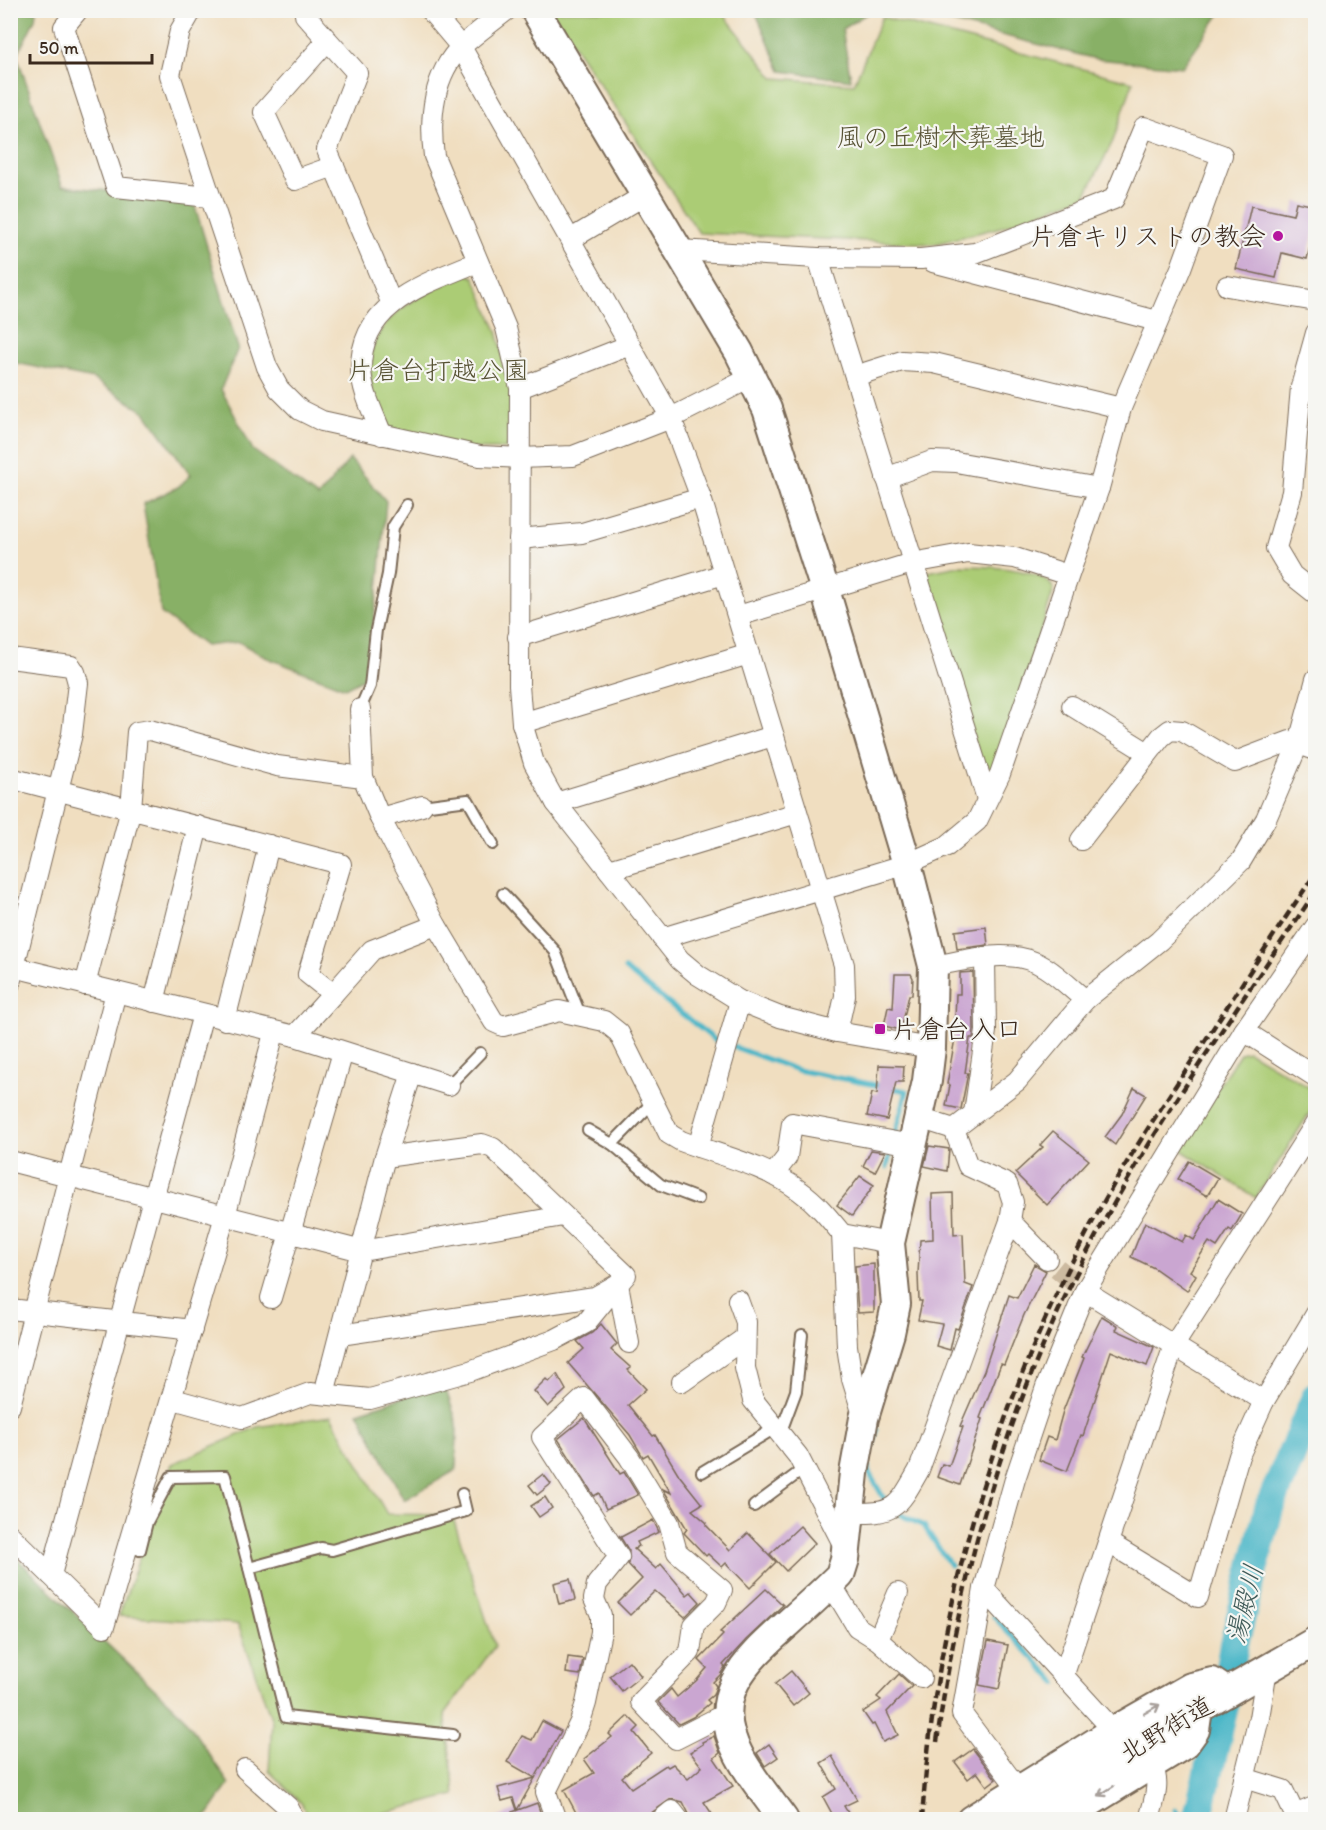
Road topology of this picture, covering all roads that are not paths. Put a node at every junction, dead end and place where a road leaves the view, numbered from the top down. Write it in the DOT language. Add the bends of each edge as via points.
graph roads {
  1 [pos="78,10"];
  2 [pos="192,10"];
  3 [pos="430,10"];
  4 [pos="507,10"];
  5 [pos="535,10"];
  6 [pos="305,15"];
  7 [pos="327,41"];
  8 [pos="461,47"];
  9 [pos="334,166"];
  10 [pos="645,195"];
  11 [pos="209,197"];
  12 [pos="571,239"];
  13 [pos="679,250"];
  14 [pos="818,258"];
  15 [pos="921,259"];
  16 [pos="477,262"];
  17 [pos="1227,286"];
  18 [pos="1316,301"];
  19 [pos="392,304"];
  20 [pos="1157,321"];
  21 [pos="1316,333"];
  22 [pos="630,345"];
  23 [pos="855,376"];
  24 [pos="752,377"];
  25 [pos="520,388"];
  26 [pos="1121,408"];
  27 [pos="671,418"];
  28 [pos="382,435"];
  29 [pos="520,458"];
  30 [pos="886,478"];
  31 [pos="1099,489"];
  32 [pos="701,498"];
  33 [pos="407,505"];
  34 [pos="519,539"];
  35 [pos="912,563"];
  36 [pos="724,574"];
  37 [pos="1068,575"];
  38 [pos="825,590"];
  39 [pos="1316,594"];
  40 [pos="738,616"];
  41 [pos="518,637"];
  42 [pos="749,654"];
  43 [pos="10,657"];
  44 [pos="1316,679"];
  45 [pos="1072,706"];
  46 [pos="360,709"];
  47 [pos="522,723"];
  48 [pos="773,736"];
  49 [pos="1307,746"];
  50 [pos="1148,753"];
  51 [pos="363,777"];
  52 [pos="10,778"];
  53 [pos="59,790"];
  54 [pos="987,799"];
  55 [pos="556,803"];
  56 [pos="422,806"];
  57 [pos="131,809"];
  58 [pos="797,813"];
  59 [pos="380,818"];
  60 [pos="198,826"];
  61 [pos="1081,840"];
  62 [pos="493,844"];
  63 [pos="269,845"];
  64 [pos="907,864"];
  65 [pos="609,870"];
  66 [pos="820,891"];
  67 [pos="503,894"];
  68 [pos="436,925"];
  69 [pos="1316,926"];
  70 [pos="662,938"];
  71 [pos="985,957"];
  72 [pos="933,966"];
  73 [pos="12,972"];
  74 [pos="85,985"];
  75 [pos="116,992"];
  76 [pos="333,994"];
  77 [pos="1085,1000"];
  78 [pos="740,1001"];
  79 [pos="154,1002"];
  80 [pos="203,1014"];
  81 [pos="581,1017"];
  82 [pos="225,1020"];
  83 [pos="1244,1030"];
  84 [pos="837,1032"];
  85 [pos="274,1033"];
  86 [pos="296,1036"];
  87 [pos="932,1048"];
  88 [pos="343,1052"];
  89 [pos="480,1053"];
  90 [pos="412,1073"];
  91 [pos="1316,1077"];
  92 [pos="449,1085"];
  93 [pos="653,1102"];
  94 [pos="974,1113"];
  95 [pos="1316,1123"];
  96 [pos="954,1129"];
  97 [pos="588,1130"];
  98 [pos="905,1137"];
  99 [pos="612,1144"];
  100 [pos="698,1147"];
  101 [pos="385,1156"];
  102 [pos="10,1161"];
  103 [pos="773,1175"];
  104 [pos="69,1176"];
  105 [pos="154,1198"];
  106 [pos="699,1199"];
  107 [pos="225,1216"];
  108 [pos="563,1216"];
  109 [pos="1010,1221"];
  110 [pos="291,1233"];
  111 [pos="842,1234"];
  112 [pos="890,1243"];
  113 [pos="362,1251"];
  114 [pos="1047,1259"];
  115 [pos="618,1284"];
  116 [pos="1085,1291"];
  117 [pos="271,1298"];
  118 [pos="738,1299"];
  119 [pos="10,1309"];
  120 [pos="34,1312"];
  121 [pos="1316,1314"];
  122 [pos="120,1322"];
  123 [pos="192,1330"];
  124 [pos="340,1335"];
  125 [pos="802,1335"];
  126 [pos="745,1338"];
  127 [pos="628,1343"];
  128 [pos="1174,1345"];
  129 [pos="682,1382"];
  130 [pos="324,1394"];
  131 [pos="173,1399"];
  132 [pos="1264,1401"];
  133 [pos="10,1406"];
  134 [pos="864,1418"];
  135 [pos="778,1431"];
  136 [pos="805,1468"];
  137 [pos="702,1472"];
  138 [pos="462,1494"];
  139 [pos="754,1506"];
  140 [pos="849,1513"];
  141 [pos="10,1535"];
  142 [pos="1109,1543"];
  143 [pos="128,1546"];
  144 [pos="846,1550"];
  145 [pos="249,1568"];
  146 [pos="51,1575"];
  147 [pos="831,1584"];
  148 [pos="984,1589"];
  149 [pos="898,1593"];
  150 [pos="878,1641"];
  151 [pos="1316,1641"];
  152 [pos="1265,1670"];
  153 [pos="1064,1674"];
  154 [pos="921,1678"];
  155 [pos="1191,1704"];
  156 [pos="727,1713"];
  157 [pos="1114,1731"];
  158 [pos="453,1735"];
  159 [pos="1152,1764"];
  160 [pos="245,1769"];
  161 [pos="1244,1778"];
  162 [pos="1018,1790"];
  163 [pos="1316,1806"];
  164 [pos="1296,1817"];
  165 [pos="295,1820"];
  166 [pos="556,1820"];
  167 [pos="661,1820"];
  168 [pos="679,1820"];
  169 [pos="784,1820"];
  170 [pos="971,1820"];
  171 [pos="1018,1820"];
  172 [pos="1061,1820"];
  173 [pos="1149,1820"];
  174 [pos="1234,1820"];
  1 -- 11 [label="street" via="64,27 116,187"];
  2 -- 11 [label="street" via="180,30 170,75"];
  3 -- 8 [label="street"];
  4 -- 8 [label="street"];
  5 -- 10 [label="street"];
  6 -- 7 [label="street"];
  7 -- 9 [label="street" via="357,73 327,150"];
  7 -- 9 [label="street" via="264,112 295,180"];
  8 -- 12 [label="street"];
  8 -- 16 [label="street" via="443,72 431,130 434,156"];
  9 -- 19 [label="street"];
  10 -- 12 [label="street"];
  10 -- 13 [label="street"];
  11 -- 28 [label="street" via="256,340 279,389 300,410 322,421"];
  12 -- 22 [label="street"];
  13 -- 14 [label="street"];
  13 -- 24 [label="street"];
  14 -- 15 [label="street"];
  14 -- 23 [label="street"];
  15 -- 20 [label="street"];
  15 -- 20 [label="street" via="975,253 1114,199 1144,127 1222,155 1181,268"];
  16 -- 19 [label="street" via="406,292"];
  16 -- 25 [label="street" via="506,328"];
  17 -- 18 [label="street"];
  19 -- 28 [label="street" via="369,333 362,369 365,392"];
  20 -- 26 [label="street"];
  21 -- 39 [label="street" via="1301,387 1292,492 1276,548 1292,575"];
  22 -- 25 [label="street"];
  22 -- 27 [label="street"];
  23 -- 26 [label="street" via="902,361 934,363"];
  23 -- 30 [label="street"];
  24 -- 27 [label="street"];
  24 -- 38 [label="street" via="767,409"];
  25 -- 29 [label="street"];
  26 -- 31 [label="street"];
  27 -- 29 [label="street" via="573,456"];
  27 -- 32 [label="street"];
  28 -- 29 [label="street" via="480,456"];
  29 -- 34 [label="street"];
  30 -- 31 [label="street" via="932,461 956,462"];
  30 -- 35 [label="street"];
  31 -- 37 [label="street"];
  32 -- 34 [label="street" via="582,534"];
  32 -- 36 [label="street"];
  33 -- 46 [label="lane" via="393,527 370,686"];
  34 -- 41 [label="street"];
  35 -- 37 [label="street" via="968,553 1015,558"];
  35 -- 38 [label="street"];
  35 -- 54 [label="street"];
  36 -- 40 [label="street"];
  36 -- 41 [label="street"];
  37 -- 54 [label="street" via="1000,774"];
  38 -- 40 [label="street"];
  38 -- 64 [label="street"];
  40 -- 42 [label="street"];
  41 -- 47 [label="street"];
  42 -- 47 [label="street"];
  42 -- 48 [label="street"];
  43 -- 53 [label="street" via="70,666 75,672 78,684 72,735"];
  44 -- 49 [label="street"];
  45 -- 50 [label="street"];
  46 -- 51 [label="street"];
  47 -- 55 [label="street" via="534,763"];
  48 -- 55 [label="street"];
  48 -- 58 [label="street"];
  49 -- 50 [label="street" via="1290,741 1235,762 1182,731 1170,730"];
  49 -- 77 [label="street" via="1241,861 1159,941"];
  50 -- 61 [label="street"];
  51 -- 57 [label="street" via="277,766 150,730 137,732"];
  51 -- 59 [label="street"];
  52 -- 53 [label="street"];
  53 -- 57 [label="street"];
  53 -- 73 [label="street"];
  54 -- 64 [label="street" via="977,821 947,846"];
  55 -- 65 [label="street"];
  56 -- 59 [label="street"];
  56 -- 62 [label="lane" via="468,800"];
  57 -- 60 [label="street"];
  57 -- 74 [label="street"];
  58 -- 65 [label="street"];
  58 -- 66 [label="street"];
  59 -- 68 [label="street"];
  60 -- 63 [label="street"];
  60 -- 79 [label="street"];
  63 -- 76 [label="street" via="340,864 308,974"];
  63 -- 82 [label="street"];
  64 -- 66 [label="street"];
  64 -- 72 [label="street"];
  65 -- 70 [label="street"];
  66 -- 70 [label="street"];
  66 -- 84 [label="street" via="844,965 845,996"];
  67 -- 81 [label="lane" via="555,951"];
  68 -- 76 [label="street" via="372,950"];
  68 -- 81 [label="street" via="494,1022 503,1026 559,1011"];
  69 -- 83 [label="street"];
  70 -- 78 [label="street" via="698,975"];
  71 -- 72 [label="street"];
  71 -- 77 [label="street" via="1023,957 1045,967"];
  71 -- 94 [label="street" via="986,1031"];
  72 -- 87 [label="street"];
  73 -- 74 [label="street"];
  74 -- 75 [label="street"];
  75 -- 79 [label="street"];
  75 -- 104 [label="street"];
  76 -- 86 [label="street"];
  77 -- 94 [label="street" via="1017,1081"];
  78 -- 84 [label="street" via="780,1017"];
  78 -- 100 [label="street"];
  79 -- 80 [label="street"];
  80 -- 82 [label="street"];
  80 -- 105 [label="street"];
  81 -- 93 [label="street" via="604,1021 619,1033"];
  82 -- 85 [label="street"];
  83 -- 91 [label="street"];
  83 -- 116 [label="street"];
  84 -- 87 [label="street"];
  85 -- 86 [label="street"];
  85 -- 107 [label="street"];
  86 -- 88 [label="street"];
  87 -- 98 [label="street"];
  88 -- 90 [label="street"];
  88 -- 110 [label="street"];
  89 -- 92 [label="lane"];
  90 -- 92 [label="street"];
  90 -- 101 [label="street"];
  93 -- 99 [label="lane"];
  93 -- 100 [label="street" via="669,1134"];
  94 -- 96 [label="street"];
  95 -- 128 [label="street"];
  96 -- 98 [label="street"];
  96 -- 109 [label="street" via="968,1166 1007,1184 1013,1202"];
  97 -- 99 [label="lane"];
  98 -- 103 [label="street" via="792,1123 787,1157"];
  98 -- 112 [label="street"];
  99 -- 106 [label="lane" via="661,1185"];
  100 -- 103 [label="street"];
  101 -- 108 [label="street" via="482,1144 493,1148"];
  101 -- 113 [label="street"];
  102 -- 104 [label="street"];
  103 -- 111 [label="street" via="799,1189"];
  104 -- 105 [label="street"];
  104 -- 120 [label="street"];
  105 -- 107 [label="street"];
  105 -- 122 [label="street"];
  107 -- 110 [label="street"];
  107 -- 123 [label="street"];
  108 -- 113 [label="street"];
  108 -- 115 [label="street" via="626,1275"];
  109 -- 114 [label="street"];
  109 -- 140 [label="street" via="920,1470 902,1500 882,1513"];
  110 -- 113 [label="street"];
  110 -- 117 [label="street"];
  111 -- 112 [label="street"];
  111 -- 134 [label="street" via="847,1346"];
  112 -- 134 [label="street" via="896,1304"];
  113 -- 124 [label="street"];
  115 -- 124 [label="street" via="595,1297"];
  115 -- 127 [label="street"];
  115 -- 130 [label="street" via="586,1323 554,1340 470,1371 370,1400"];
  116 -- 128 [label="street"];
  116 -- 148 [label="street" via="1025,1448"];
  118 -- 126 [label="street" via="746,1322"];
  119 -- 120 [label="street"];
  120 -- 122 [label="street"];
  120 -- 133 [label="street"];
  121 -- 132 [label="street"];
  122 -- 123 [label="street"];
  122 -- 146 [label="street"];
  123 -- 131 [label="street"];
  124 -- 130 [label="street"];
  125 -- 135 [label="lane" via="796,1391"];
  126 -- 129 [label="street"];
  126 -- 135 [label="street" via="745,1368 753,1400"];
  128 -- 132 [label="street"];
  128 -- 142 [label="street"];
  130 -- 131 [label="street" via="310,1393 242,1418"];
  131 -- 143 [label="street"];
  132 -- 142 [label="street" via="1228,1486 1198,1598"];
  134 -- 140 [label="street"];
  135 -- 136 [label="street"];
  135 -- 137 [label="lane"];
  136 -- 139 [label="lane"];
  136 -- 144 [label="street"];
  138 -- 145 [label="lane" via="466,1511 332,1550 321,1548"];
  140 -- 144 [label="street"];
  141 -- 146 [label="street"];
  142 -- 153 [label="street"];
  143 -- 145 [label="lane" via="140,1550 147,1522 171,1477 225,1476"];
  143 -- 146 [label="street" via="104,1627"];
  144 -- 147 [label="street" via="840,1575"];
  145 -- 158 [label="lane" via="286,1717"];
  147 -- 150 [label="street" via="857,1627"];
  147 -- 156 [label="street" via="753,1654 729,1695"];
  148 -- 153 [label="street"];
  148 -- 162 [label="street" via="962,1714"];
  149 -- 150 [label="street"];
  150 -- 154 [label="street"];
  151 -- 152 [label="street, 北野街道"];
  152 -- 155 [label="street, 北野街道" via="1227,1692 1212,1682"];
  152 -- 161 [label="street"];
  153 -- 157 [label="street"];
  157 -- 155 [label="street, one-way"];
  155 -- 159 [label="street" via="1192,1737"];
  155 -- 171 [label="street, 北野街道"];
  156 -- 166 [label="street" via="675,1739 641,1702 690,1652 694,1625 716,1603 722,1590 677,1552 669,1522 629,1457 584,1398 542,1437 618,1557 597,1584 594,1599 601,1615 601,1632 586,1702 546,1792"];
  156 -- 169 [label="street" via="739,1756"];
  157 -- 162 [label="street"];
  159 -- 172 [label="street, one-way"];
  159 -- 173 [label="street" via="1158,1780"];
  160 -- 165 [label="street" via="288,1807"];
  161 -- 164 [label="street" via="1283,1790"];
  161 -- 174 [label="street"];
  162 -- 170 [label="street"];
  163 -- 164 [label="street"];
  167 -- 168 [label="street" via="672,1811"];
}
